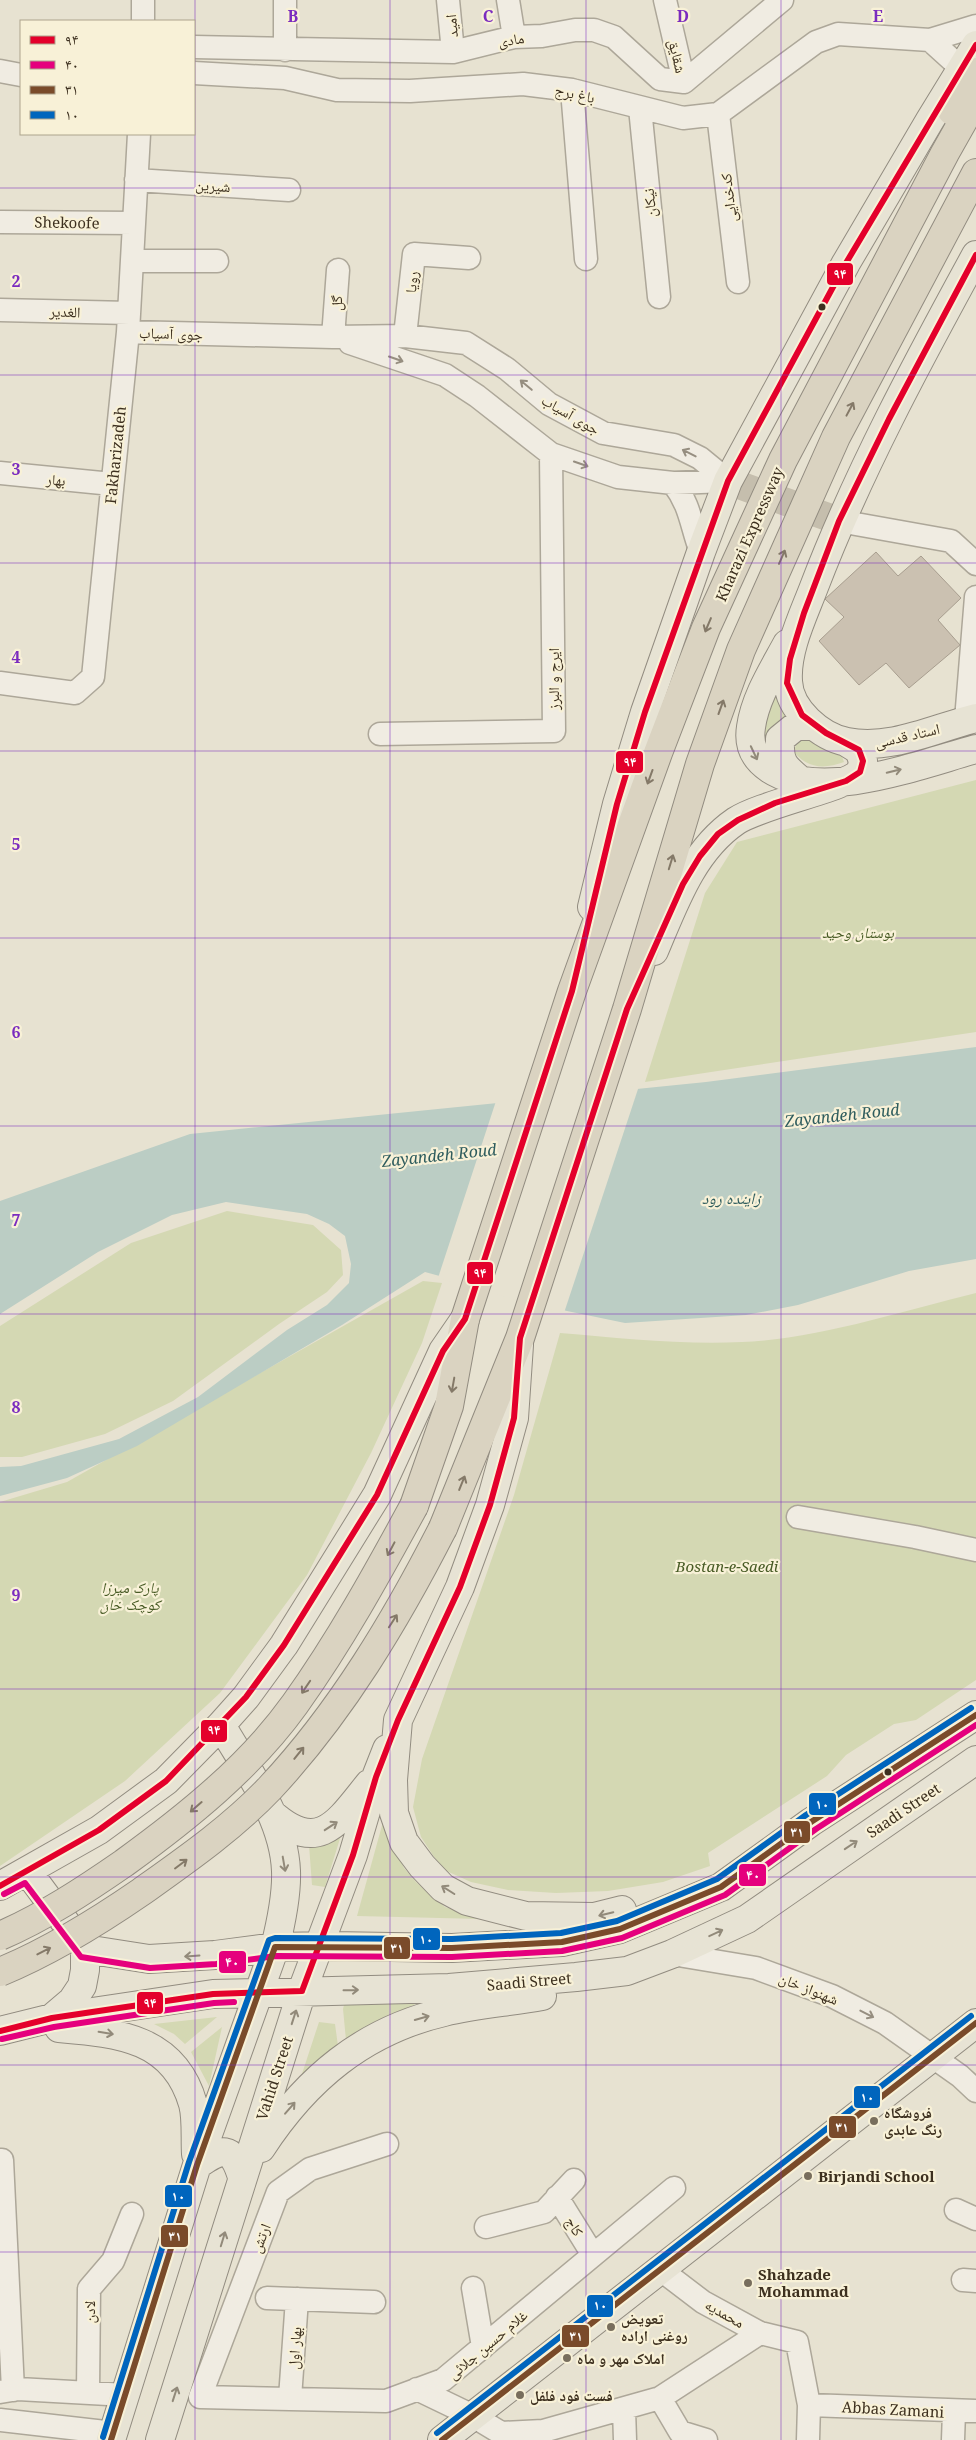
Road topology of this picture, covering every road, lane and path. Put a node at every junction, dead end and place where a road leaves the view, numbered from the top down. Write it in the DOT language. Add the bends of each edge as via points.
graph roads {
  1 [pos="143,0"];
  2 [pos="285,0"];
  3 [pos="448,0"];
  4 [pos="508,0"];
  5 [pos="665,0"];
  6 [pos="782,0"];
  7 [pos="143,20"];
  8 [pos="976,26"];
  9 [pos="514,36"];
  10 [pos="930,40"];
  11 [pos="976,46"];
  12 [pos="195,48"];
  13 [pos="285,50"];
  14 [pos="452,52"];
  15 [pos="969,70"];
  16 [pos="0,71"];
  17 [pos="195,73"];
  18 [pos="20,74"];
  19 [pos="684,82"];
  20 [pos="572,90"];
  21 [pos="976,98"];
  22 [pos="640,108"];
  23 [pos="718,114"];
  24 [pos="139,135"];
  25 [pos="976,173"];
  26 [pos="136,180"];
  27 [pos="289,190"];
  28 [pos="0,222"];
  29 [pos="134,223"];
  30 [pos="976,255"];
  31 [pos="469,258"];
  32 [pos="586,259"];
  33 [pos="132,261"];
  34 [pos="217,261"];
  35 [pos="338,270"];
  36 [pos="738,282"];
  37 [pos="659,297"];
  38 [pos="0,310"];
  39 [pos="129,322"];
  40 [pos="405,336"];
  41 [pos="333,337"];
  42 [pos="551,454"];
  43 [pos="783,460"];
  44 [pos="0,474"];
  45 [pos="728,481"];
  46 [pos="673,483"];
  47 [pos="112,484"];
  48 [pos="839,522"];
  49 [pos="701,552"];
  50 [pos="976,564"];
  51 [pos="976,597"];
  52 [pos="804,613"];
  53 [pos="0,684"];
  54 [pos="971,719"];
  55 [pos="814,726"];
  56 [pos="380,734"];
  57 [pos="846,742"];
  58 [pos="976,749"];
  59 [pos="800,780"];
  60 [pos="846,781"];
  61 [pos="572,991"];
  62 [pos="628,1009"];
  63 [pos="465,1320"];
  64 [pos="520,1338"];
  65 [pos="798,1517"];
  66 [pos="976,1550"];
  67 [pos="976,1715"];
  68 [pos="398,1720"];
  69 [pos="222,1725"];
  70 [pos="976,1760"];
  71 [pos="376,1777"];
  72 [pos="272,1814"];
  73 [pos="28,1872"];
  74 [pos="0,1886"];
  75 [pos="721,1886"];
  76 [pos="0,1936"];
  77 [pos="319,1946"];
  78 [pos="275,1947"];
  79 [pos="85,1949"];
  80 [pos="672,1954"];
  81 [pos="627,1971"];
  82 [pos="0,1972"];
  83 [pos="302,1990"];
  84 [pos="258,1991"];
  85 [pos="52,2018"];
  86 [pos="976,2023"];
  87 [pos="12,2028"];
  88 [pos="933,2058"];
  89 [pos="976,2091"];
  90 [pos="387,2144"];
  91 [pos="1,2160"];
  92 [pos="197,2166"];
  93 [pos="242,2177"];
  94 [pos="574,2180"];
  95 [pos="674,2188"];
  96 [pos="557,2197"];
  97 [pos="956,2210"];
  98 [pos="132,2214"];
  99 [pos="976,2219"];
  100 [pos="486,2227"];
  101 [pos="593,2255"];
  102 [pos="661,2270"];
  103 [pos="473,2288"];
  104 [pos="266,2298"];
  105 [pos="297,2299"];
  106 [pos="374,2302"];
  107 [pos="760,2332"];
  108 [pos="483,2347"];
  109 [pos="417,2389"];
  110 [pos="6,2391"];
  111 [pos="88,2393"];
  112 [pos="126,2395"];
  113 [pos="200,2397"];
  114 [pos="290,2398"];
  115 [pos="660,2398"];
  116 [pos="809,2405"];
  117 [pos="624,2409"];
  118 [pos="965,2412"];
  119 [pos="473,2416"];
  120 [pos="0,2420"];
  121 [pos="544,2435"];
  122 [pos="113,2437"];
  123 [pos="160,2440"];
  124 [pos="442,2440"];
  125 [pos="625,2440"];
  126 [pos="706,2440"];
  127 [pos="808,2440"];
  128 [pos="954,2440"];
  1 -- 7 [label="street"];
  2 -- 13 [label="street"];
  3 -- 14 [label="street, امید"];
  4 -- 9 [label="street"];
  5 -- 19 [label="street, شقایق"];
  6 -- 19 [label="street"];
  8 -- 10 [label="street"];
  9 -- 14 [label="street, مادی"];
  9 -- 19 [label="street, مادی" via="594,30 614,37 660,79"];
  10 -- 15 [label="street"];
  10 -- 23 [label="street, باغ برج" via="838,34 816,42"];
  11 -- 15 [label="main road"];
  12 -- 13 [label="street, مادی"];
  13 -- 14 [label="street, مادی"];
  15 -- 43 [label="highway" via="955,104 786,427"];
  15 -- 45 [label="main road" via="838,278"];
  16 -- 18 [label="street"];
  17 -- 20 [label="street, باغ برج" via="285,78 337,90 410,91 523,84"];
  20 -- 22 [label="street, باغ برج"];
  20 -- 32 [label="street"];
  21 -- 43 [label="highway, Kharazi Expressway"];
  22 -- 23 [label="street, باغ برج" via="683,118"];
  22 -- 37 [label="street, نیکان"];
  23 -- 36 [label="street, کدخدایی"];
  24 -- 26 [label="street, Fakharizadeh"];
  62 -- 25 [label="highway, one-way" via="700,764 741,650 836,436"];
  26 -- 27 [label="street, شیرین"];
  26 -- 29 [label="street, Fakharizadeh"];
  28 -- 29 [label="street, Shekoofe"];
  29 -- 33 [label="street, Fakharizadeh"];
  30 -- 48 [label="main road" via="888,419"];
  31 -- 40 [label="street, رویا" via="414,254"];
  33 -- 34 [label="street"];
  33 -- 39 [label="street, Fakharizadeh"];
  35 -- 41 [label="street, گل"];
  38 -- 39 [label="street, الغدیر"];
  39 -- 41 [label="street, جوی آسیاب"];
  39 -- 47 [label="street, Fakharizadeh"];
  40 -- 41 [label="street, جوی آسیاب"];
  45 -- 40 [label="street, جوی آسیاب, one-way" via="700,458 674,445 595,429 549,404 507,369 466,343"];
  41 -- 42 [label="street, جوی آسیاب, one-way" via="445,375 478,396"];
  42 -- 46 [label="street, جوی آسیاب, one-way" via="618,477"];
  42 -- 56 [label="street, ایرج و البرز" via="554,731"];
  43 -- 61 [label="highway, Kharazi Expressway, one-way" via="706,628"];
  44 -- 47 [label="street, بهار"];
  45 -- 46 [label="street, جوی آسیاب"];
  45 -- 49 [label="main road"];
  46 -- 49 [label="street" via="691,514 693,532"];
  47 -- 53 [label="street, Fakharizadeh" via="93,677 75,693"];
  48 -- 50 [label="street" via="951,541"];
  48 -- 52 [label="main road"];
  49 -- 61 [label="main road" via="644,712 617,804"];
  51 -- 54 [label="street"];
  52 -- 55 [label="main road, استاد قدسی" via="790,659 787,683 802,715"];
  52 -- 59 [label="main road, one-way" via="770,675 750,728 751,746 758,762 780,776"];
  54 -- 57 [label="main road, استاد قدسی" via="882,744"];
  55 -- 57 [label="main road, استاد قدسی"];
  55 -- 59 [label="main road" via="796,726 780,739 783,766"];
  57 -- 60 [label="main road" via="859,750 864,761 860,772"];
  60 -- 58 [label="main road, استاد قدسی, one-way"];
  59 -- 60 [label="main road"];
  60 -- 62 [label="main road" via="775,803 738,820 718,834 700,856 684,884"];
  61 -- 63 [label="highway, Kharazi Expressway"];
  62 -- 64 [label="highway"];
  63 -- 69 [label="main road" via="444,1351 377,1495 284,1645"];
  63 -- 76 [label="highway, Kharazi Expressway, one-way, bridge" via="449,1406 414,1506 367,1594 294,1705 244,1762 196,1807 139,1852 79,1894"];
  64 -- 68 [label="main road, Vahid Street" via="514,1418 490,1504 460,1587"];
  82 -- 64 [label="highway, one-way, bridge" via="92,1926 222,1833 299,1754 364,1667 405,1602 443,1528"];
  65 -- 66 [label="street"];
  67 -- 75 [label="main road" via="811,1822"];
  68 -- 71 [label="main road, Vahid Street"];
  75 -- 68 [label="main road, one-way" via="594,1917 526,1916 467,1901 443,1888 404,1842 394,1813"];
  69 -- 72 [label="main road"];
  69 -- 73 [label="main road" via="166,1781 99,1830"];
  80 -- 70 [label="main road, Saadi Street, one-way" via="747,1919"];
  72 -- 71 [label="main road, one-way" via="299,1832 320,1833 338,1822"];
  71 -- 77 [label="main road, Vahid Street" via="353,1855"];
  72 -- 78 [label="main road, one-way" via="286,1871"];
  73 -- 74 [label="main road"];
  73 -- 79 [label="main road"];
  75 -- 77 [label="main road" via="620,1930 562,1942 452,1948"];
  77 -- 78 [label="main road"];
  77 -- 83 [label="main road, Vahid Street"];
  78 -- 79 [label="main road, one-way" via="149,1959"];
  78 -- 84 [label="main road"];
  79 -- 85 [label="main road" via="82,1986 72,2001"];
  80 -- 81 [label="main road, Saadi Street"];
  80 -- 88 [label="street, شهنواز خان, one-way" via="756,1968 823,1992 885,2023"];
  83 -- 81 [label="main road, Saadi Street, one-way" via="448,1988"];
  93 -- 81 [label="main road, one-way" via="278,2121 301,2094 361,2044 408,2022 446,2011 576,1990"];
  83 -- 84 [label="main road, Saadi Street"];
  93 -- 83 [label="main road, Vahid Street, one-way"];
  84 -- 85 [label="main road, Saadi Street" via="213,1994"];
  84 -- 92 [label="main road"];
  85 -- 87 [label="main road, Saadi Street"];
  86 -- 88 [label="main road"];
  87 -- 92 [label="main road, one-way" via="108,2032 156,2049 184,2081 193,2105"];
  88 -- 89 [label="street, شهنواز خان"];
  88 -- 102 [label="main road"];
  90 -- 113 [label="street, ارتش" via="310,2169 278,2192"];
  91 -- 110 [label="street"];
  92 -- 93 [label="main road" via="220,2151 228,2152 235,2156"];
  92 -- 112 [label="main road"];
  123 -- 93 [label="main road, Vahid Street, one-way"];
  94 -- 96 [label="street"];
  95 -- 101 [label="street, غلام حسین جلائی"];
  96 -- 100 [label="street" via="544,2212"];
  96 -- 101 [label="street, کاج"];
  97 -- 99 [label="street"];
  98 -- 111 [label="street, لادن" via="113,2261 89,2289"];
  101 -- 108 [label="street, غلام حسین جلائی"];
  102 -- 107 [label="street, محمدیه" via="703,2302"];
  102 -- 119 [label="main road"];
  103 -- 108 [label="street"];
  104 -- 105 [label="street"];
  105 -- 106 [label="street"];
  105 -- 114 [label="street, بهار اول"];
  107 -- 115 [label="street"];
  107 -- 116 [label="street, محمدیه" via="797,2342"];
  108 -- 109 [label="street, غلام حسین جلائی" via="443,2380"];
  109 -- 114 [label="street, غلام حسین جلائی" via="386,2401"];
  109 -- 119 [label="street"];
  110 -- 111 [label="street"];
  111 -- 112 [label="street"];
  112 -- 122 [label="main road"];
  113 -- 114 [label="street, غلام حسین جلائی"];
  115 -- 117 [label="street"];
  115 -- 126 [label="street" via="680,2432"];
  116 -- 118 [label="street, Abbas Zamani"];
  116 -- 127 [label="street"];
  117 -- 121 [label="street"];
  117 -- 125 [label="street"];
  118 -- 128 [label="street"];
  119 -- 121 [label="street" via="501,2434"];
  119 -- 124 [label="main road"];
  120 -- 122 [label="street"];
}
